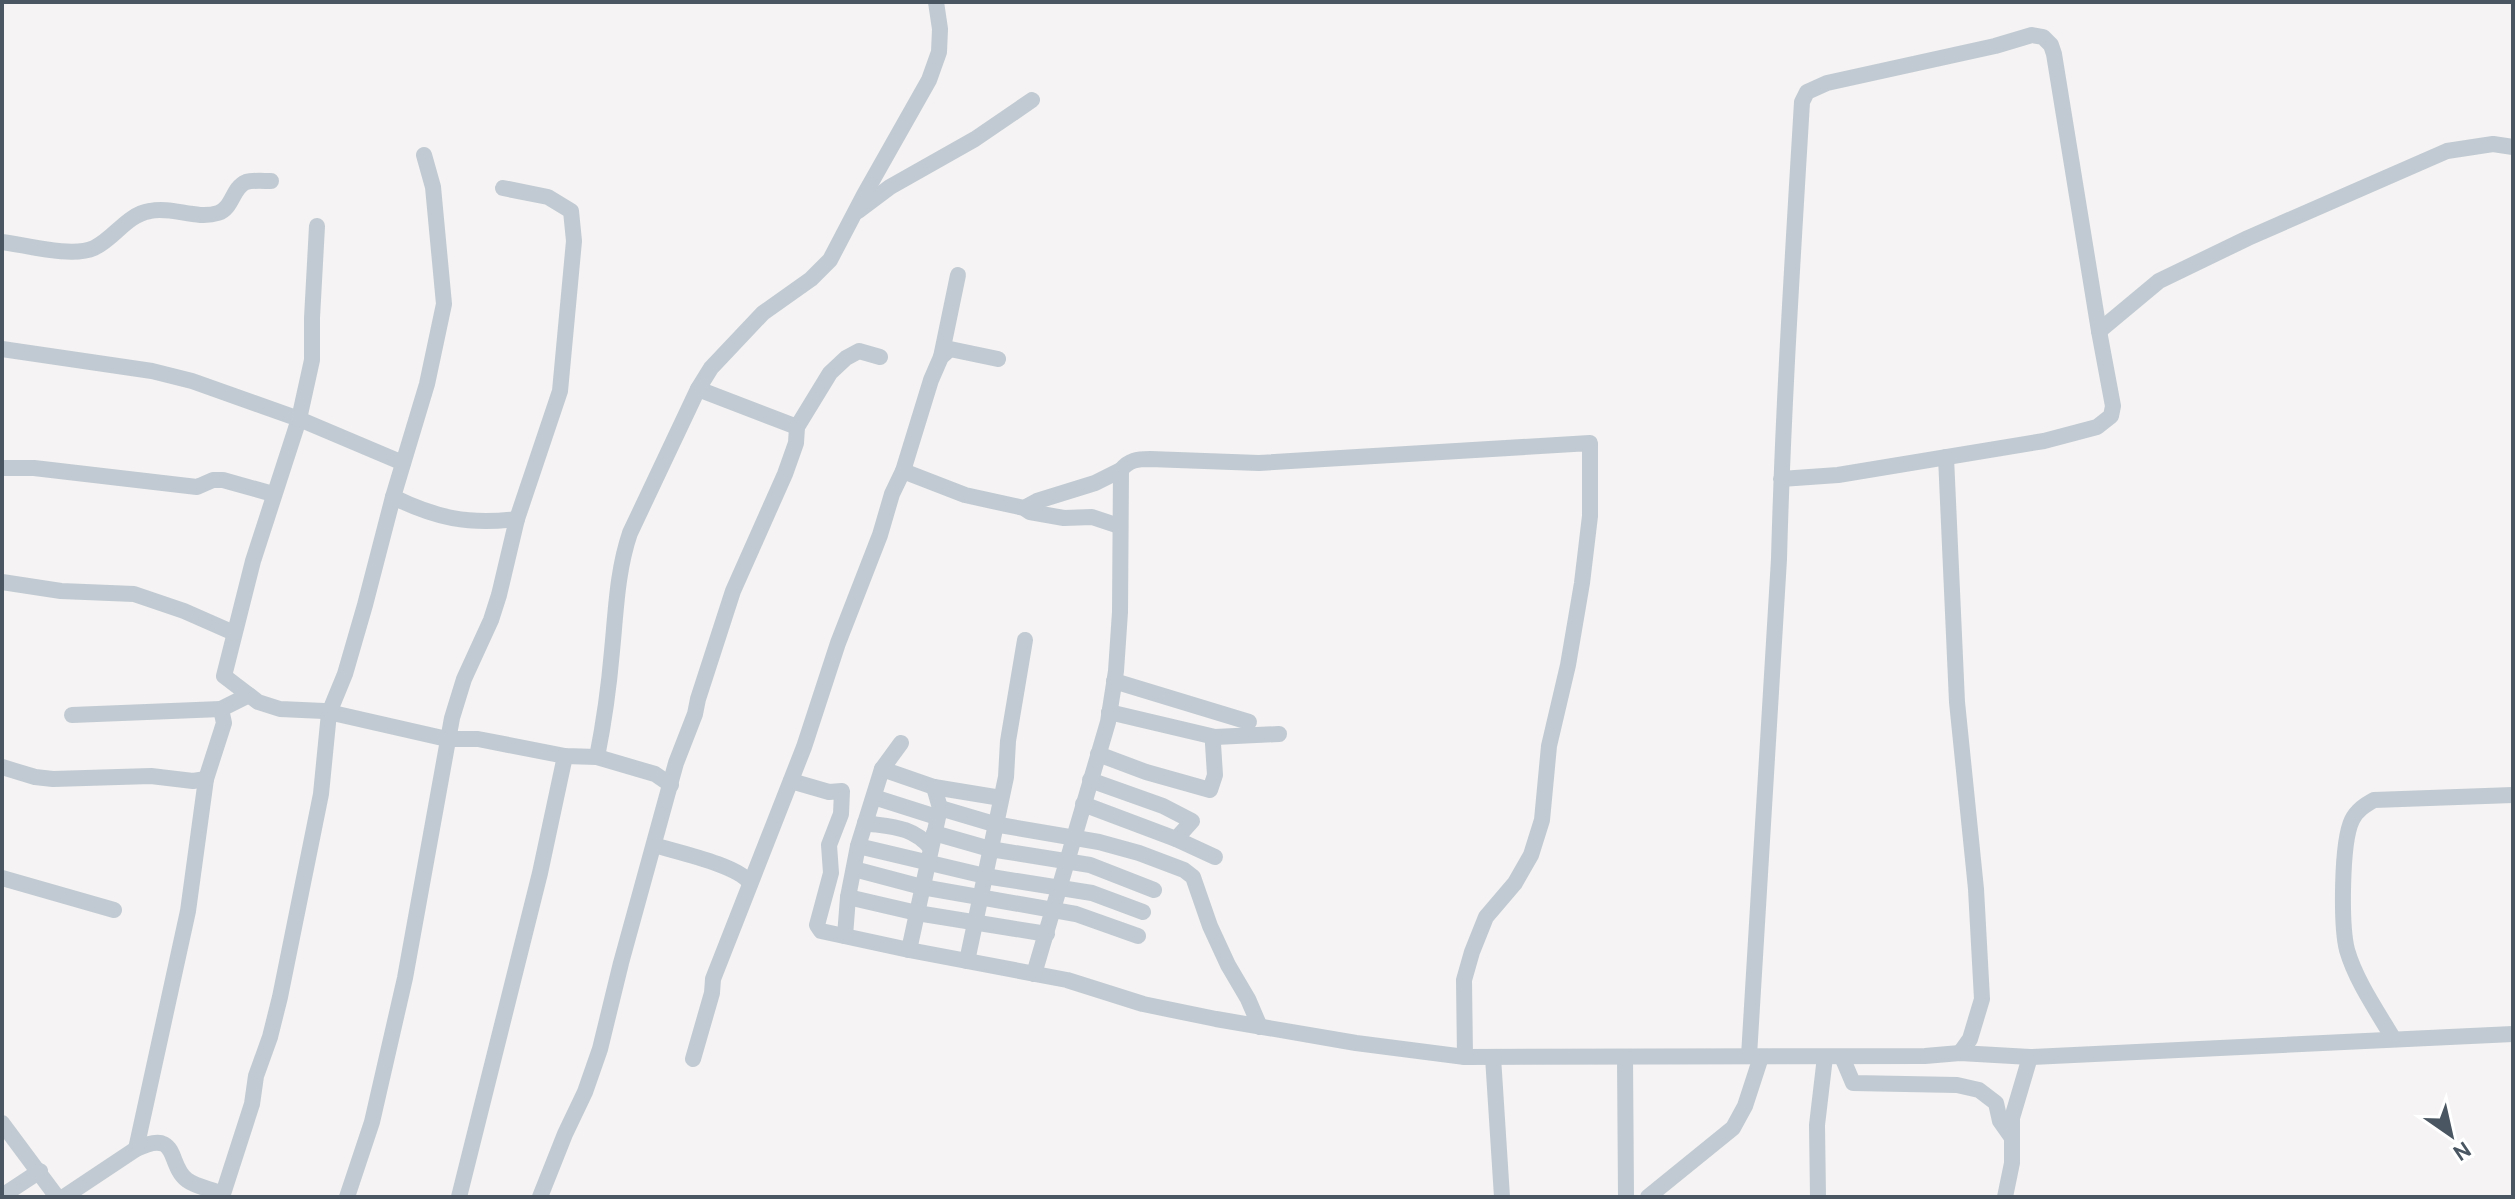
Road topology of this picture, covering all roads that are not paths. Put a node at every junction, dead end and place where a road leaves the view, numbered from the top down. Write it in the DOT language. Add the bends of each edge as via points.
graph roads {
  1 [pos="936,2"];
  2 [pos="1032,100"];
  3 [pos="2513,147"];
  4 [pos="424,155"];
  5 [pos="271,181"];
  6 [pos="503,188"];
  7 [pos="854,215"];
  8 [pos="317,226"];
  9 [pos="2,242"];
  10 [pos="958,275"];
  11 [pos="2099,331"];
  12 [pos="2,349"];
  13 [pos="880,357"];
  14 [pos="941,357"];
  15 [pos="998,359"];
  16 [pos="698,389"];
  17 [pos="299,419"];
  18 [pos="797,427"];
  19 [pos="1946,457"];
  20 [pos="403,463"];
  21 [pos="2,468"];
  22 [pos="1121,470"];
  23 [pos="903,471"];
  24 [pos="1781,479"];
  25 [pos="273,494"];
  26 [pos="393,497"];
  27 [pos="1024,508"];
  28 [pos="517,519"];
  29 [pos="1119,526"];
  30 [pos="2,582"];
  31 [pos="234,633"];
  32 [pos="1025,640"];
  33 [pos="1114,681"];
  34 [pos="249,695"];
  35 [pos="221,709"];
  36 [pos="1109,712"];
  37 [pos="329,713"];
  38 [pos="72,715"];
  39 [pos="1249,722"];
  40 [pos="1279,734"];
  41 [pos="1215,737"];
  42 [pos="447,739"];
  43 [pos="901,743"];
  44 [pos="1098,754"];
  45 [pos="565,756"];
  46 [pos="597,757"];
  47 [pos="2,767"];
  48 [pos="882,769"];
  49 [pos="206,779"];
  50 [pos="1090,780"];
  51 [pos="791,781"];
  52 [pos="671,785"];
  53 [pos="934,787"];
  54 [pos="953,790"];
  55 [pos="2513,795"];
  56 [pos="874,797"];
  57 [pos="1001,798"];
  58 [pos="1083,804"];
  59 [pos="865,823"];
  60 [pos="994,824"];
  61 [pos="934,833"];
  62 [pos="1072,839"];
  63 [pos="1176,839"];
  64 [pos="654,845"];
  65 [pos="858,846"];
  66 [pos="990,849"];
  67 [pos="1215,857"];
  68 [pos="1067,860"];
  69 [pos="854,869"];
  70 [pos="985,876"];
  71 [pos="2,878"];
  72 [pos="750,883"];
  73 [pos="922,887"];
  74 [pos="1059,888"];
  75 [pos="1154,890"];
  76 [pos="848,897"];
  77 [pos="981,898"];
  78 [pos="114,910"];
  79 [pos="1054,910"];
  80 [pos="1143,912"];
  81 [pos="917,913"];
  82 [pos="974,923"];
  83 [pos="1047,934"];
  84 [pos="845,936"];
  85 [pos="1138,936"];
  86 [pos="909,950"];
  87 [pos="967,961"];
  88 [pos="1034,974"];
  89 [pos="1260,1027"];
  90 [pos="2513,1034"];
  91 [pos="2393,1038"];
  92 [pos="1960,1053"];
  93 [pos="1755,1056"];
  94 [pos="1465,1057"];
  95 [pos="1493,1057"];
  96 [pos="1834,1057"];
  97 [pos="2030,1057"];
  98 [pos="1625,1058"];
  99 [pos="693,1059"];
  100 [pos="2,1123"];
  101 [pos="2012,1138"];
  102 [pos="136,1149"];
  103 [pos="40,1171"];
  104 [pos="2,1196"];
  105 [pos="223,1196"];
  106 [pos="57,1197"];
  107 [pos="64,1197"];
  108 [pos="347,1197"];
  109 [pos="459,1197"];
  110 [pos="540,1197"];
  111 [pos="1502,1197"];
  112 [pos="1626,1197"];
  113 [pos="1648,1197"];
  114 [pos="1818,1197"];
  115 [pos="2005,1197"];
  1 -- 7 [label="street" via="939,52 929,80"];
  2 -- 7 [label="street"];
  3 -- 11 [label="street" via="2493,144 2447,151 2248,238 2159,281"];
  4 -- 20 [label="street" via="433,187 444,304"];
  5 -- 9 [label="street" via="248,181 222,212 148,211 95,248 80,252"];
  6 -- 28 [label="street" via="548,197 571,211 574,241 560,391"];
  7 -- 16 [label="street" via="824,268 763,313"];
  8 -- 17 [label="street" via="312,360"];
  10 -- 14 [label="street"];
  11 -- 19 [label="street" via="2111,416 2097,427 2044,441"];
  11 -- 24 [label="street" via="2054,54 2043,37 2032,35 1816,86 1802,102"];
  12 -- 17 [label="street" via="152,371"];
  13 -- 18 [label="street" via="859,351 846,358 830,373"];
  14 -- 15 [label="street" via="950,349"];
  14 -- 23 [label="street"];
  16 -- 18 [label="street"];
  16 -- 46 [label="street" via="623,554"];
  17 -- 20 [label="street"];
  17 -- 25 [label="street"];
  18 -- 52 [label="street" via="785,474 733,591"];
  19 -- 24 [label="street"];
  19 -- 92 [label="street" via="1957,702 1982,999"];
  20 -- 26 [label="street"];
  21 -- 25 [label="street" via="197,487 223,480"];
  22 -- 27 [label="street"];
  22 -- 29 [label="street"];
  22 -- 94 [label="street" via="1135,460 1259,463 1590,443 1590,516 1582,583 1549,746 1542,820 1531,855 1486,917 1472,952 1464,980"];
  23 -- 27 [label="street" via="965,495"];
  23 -- 51 [label="street"];
  24 -- 93 [label="street"];
  25 -- 31 [label="street"];
  26 -- 28 [label="street" via="461,520"];
  26 -- 37 [label="street" via="345,674"];
  27 -- 29 [label="street"];
  28 -- 42 [label="street" via="499,595 464,679"];
  29 -- 33 [label="street"];
  30 -- 31 [label="street" via="134,594"];
  31 -- 34 [label="street" via="224,676"];
  32 -- 57 [label="street"];
  33 -- 36 [label="street"];
  33 -- 39 [label="street"];
  34 -- 35 [label="street"];
  34 -- 37 [label="street" via="280,709"];
  35 -- 38 [label="street"];
  35 -- 49 [label="street" via="224,723"];
  36 -- 41 [label="street"];
  36 -- 44 [label="street"];
  37 -- 42 [label="street"];
  37 -- 105 [label="street" via="321,794 280,997"];
  40 -- 41 [label="street"];
  41 -- 44 [label="street" via="1210,790"];
  42 -- 45 [label="street" via="478,739"];
  42 -- 108 [label="street" via="405,978 372,1122"];
  43 -- 48 [label="street"];
  44 -- 50 [label="street"];
  45 -- 46 [label="street"];
  45 -- 109 [label="street"];
  46 -- 52 [label="street" via="655,774"];
  47 -- 49 [label="street" via="53,779"];
  48 -- 53 [label="street"];
  48 -- 56 [label="street"];
  49 -- 102 [label="street" via="188,911"];
  50 -- 58 [label="street"];
  50 -- 63 [label="street" via="1192,821"];
  51 -- 72 [label="street"];
  51 -- 84 [label="street" via="842,791 841,814 829,845 831,873 817,925 828,934"];
  52 -- 64 [label="street"];
  53 -- 54 [label="street"];
  53 -- 61 [label="street"];
  54 -- 57 [label="street"];
  54 -- 61 [label="street"];
  55 -- 91 [label="street" via="2374,800 2352,819 2345,841 2347,948"];
  56 -- 59 [label="street"];
  56 -- 61 [label="street"];
  57 -- 60 [label="street"];
  58 -- 62 [label="street"];
  58 -- 63 [label="street"];
  59 -- 61 [label="street"];
  59 -- 65 [label="street"];
  60 -- 61 [label="street"];
  60 -- 62 [label="street"];
  60 -- 66 [label="street"];
  61 -- 65 [label="street"];
  61 -- 66 [label="street"];
  61 -- 70 [label="street"];
  61 -- 73 [label="street"];
  62 -- 68 [label="street"];
  62 -- 89 [label="street" via="1139,853 1193,877 1210,926"];
  63 -- 67 [label="street"];
  64 -- 72 [label="street" via="731,870"];
  64 -- 110 [label="street" via="600,1049"];
  65 -- 69 [label="street"];
  66 -- 68 [label="street"];
  66 -- 70 [label="street"];
  68 -- 74 [label="street"];
  68 -- 75 [label="street"];
  69 -- 73 [label="street"];
  69 -- 76 [label="street"];
  70 -- 74 [label="street"];
  70 -- 77 [label="street"];
  71 -- 78 [label="street"];
  72 -- 99 [label="street" via="713,979"];
  73 -- 77 [label="street"];
  73 -- 81 [label="street"];
  74 -- 79 [label="street"];
  74 -- 80 [label="street" via="1092,893"];
  76 -- 81 [label="street"];
  76 -- 84 [label="street"];
  77 -- 79 [label="street"];
  77 -- 82 [label="street"];
  79 -- 83 [label="street"];
  79 -- 85 [label="street"];
  81 -- 82 [label="street"];
  81 -- 86 [label="street"];
  82 -- 83 [label="street"];
  82 -- 87 [label="street"];
  83 -- 88 [label="street"];
  84 -- 86 [label="street"];
  86 -- 87 [label="street"];
  87 -- 88 [label="street"];
  88 -- 89 [label="street" via="1143,1004"];
  89 -- 94 [label="street"];
  90 -- 91 [label="street"];
  91 -- 97 [label="street"];
  92 -- 96 [label="street"];
  92 -- 97 [label="street"];
  93 -- 96 [label="street"];
  93 -- 98 [label="street"];
  93 -- 113 [label="street" via="1745,1106 1733,1128"];
  94 -- 95 [label="street"];
  95 -- 98 [label="street"];
  95 -- 111 [label="street"];
  96 -- 101 [label="street" via="1853,1083 1979,1090 1996,1103"];
  96 -- 114 [label="street" via="1817,1125"];
  97 -- 101 [label="street" via="2012,1118"];
  98 -- 112 [label="street"];
  100 -- 103 [label="street"];
  101 -- 115 [label="street"];
  102 -- 105 [label="street" via="160,1143 175,1157 187,1181"];
  102 -- 107 [label="street"];
  103 -- 104 [label="street"];
  103 -- 106 [label="street"];
}
